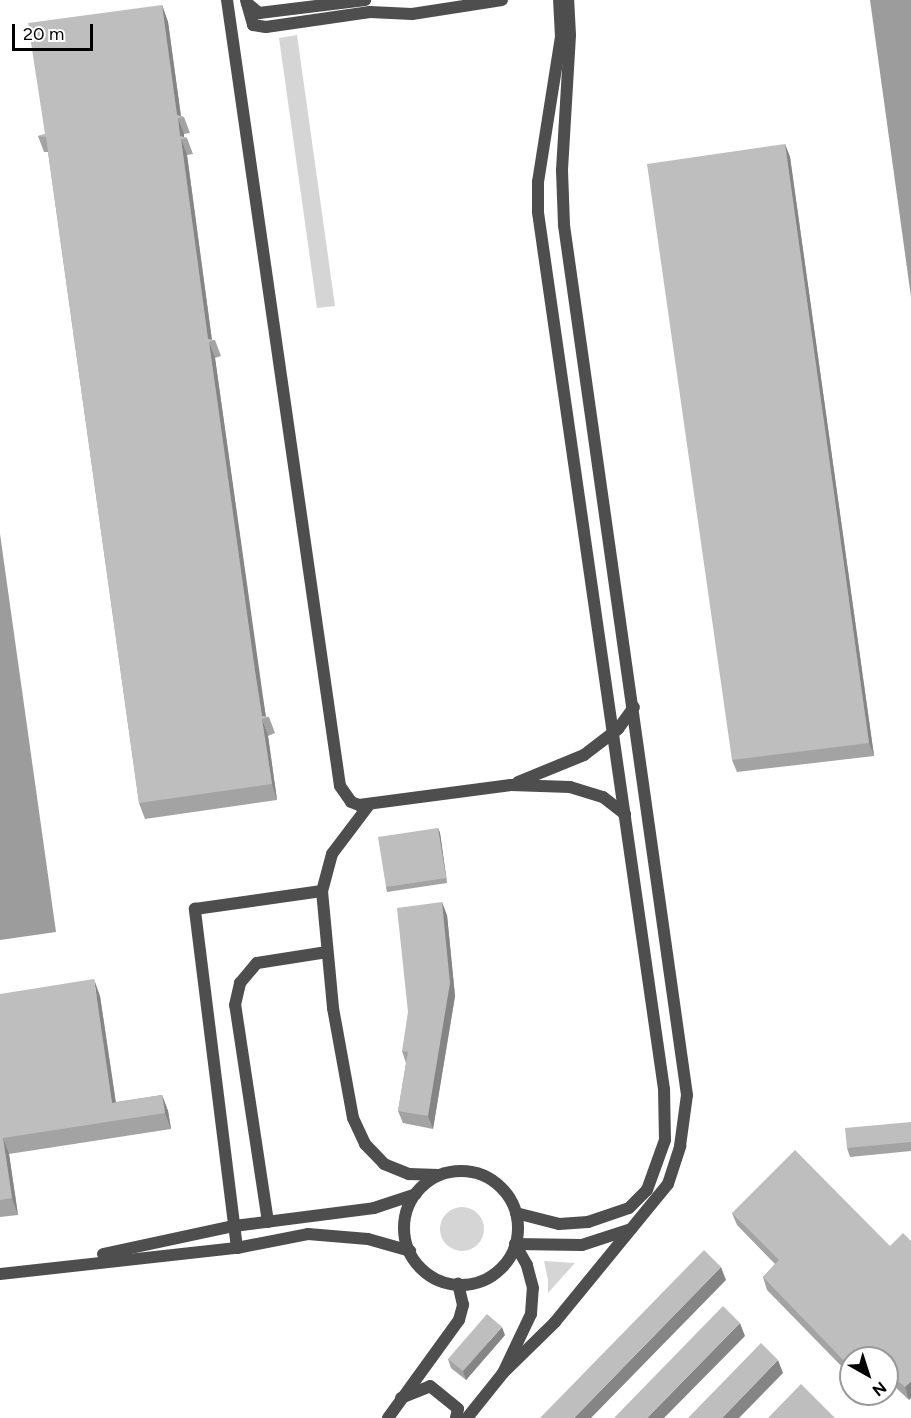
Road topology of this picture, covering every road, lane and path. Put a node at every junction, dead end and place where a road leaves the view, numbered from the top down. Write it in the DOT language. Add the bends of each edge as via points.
graph roads {
  1 [pos="227,0"];
  2 [pos="364,0"];
  3 [pos="502,0"];
  4 [pos="559,0"];
  5 [pos="568,0"];
  6 [pos="246,1"];
  7 [pos="459,3"];
  8 [pos="634,707"];
  9 [pos="613,734"];
  10 [pos="511,785"];
  11 [pos="369,805"];
  12 [pos="625,814"];
  13 [pos="322,891"];
  14 [pos="327,952"];
  15 [pos="440,1175"];
  16 [pos="416,1194"];
  17 [pos="516,1214"];
  18 [pos="268,1222"];
  19 [pos="234,1226"];
  20 [pos="636,1227"];
  21 [pos="515,1244"];
  22 [pos="237,1248"];
  23 [pos="410,1251"];
  24 [pos="45,1267"];
  25 [pos="0,1274"];
  26 [pos="458,1284"];
  27 [pos="503,1373"];
  28 [pos="401,1398"];
  29 [pos="388,1418"];
  30 [pos="456,1418"];
  31 [pos="467,1418"];
  1 -- 11 [label="lane" via="336,770 340,786 351,802"];
  2 -- 6 [label="lane" via="259,13"];
  3 -- 7 [label="lane"];
  4 -- 9 [label="lane" via="561,37 538,182 538,212"];
  5 -- 8 [label="lane" via="564,225"];
  6 -- 7 [label="lane" via="253,25 266,27 370,12 412,14"];
  8 -- 9 [label="lane"];
  8 -- 20 [label="lane" via="687,1095 676,1167"];
  9 -- 10 [label="lane" via="563,765"];
  9 -- 12 [label="lane"];
  10 -- 11 [label="lane"];
  10 -- 12 [label="lane" via="590,792"];
  11 -- 13 [label="lane" via="332,854"];
  12 -- 17 [label="lane" via="664,1089 665,1140 658,1167 639,1199 609,1217 560,1224"];
  13 -- 14 [label="lane"];
  13 -- 19 [label="lane" via="195,909"];
  14 -- 15 [label="lane" via="333,1008 358,1133 373,1155 395,1170"];
  14 -- 18 [label="lane" via="257,963 240,983 235,1005"];
  15 -- 16 [label="lane"];
  15 -- 17 [label="lane" via="459,1171 487,1177 509,1196"];
  16 -- 18 [label="lane" via="375,1208"];
  16 -- 23 [label="lane" via="405,1221"];
  17 -- 21 [label="lane"];
  18 -- 19 [label="lane"];
  19 -- 22 [label="lane"];
  19 -- 24 [label="lane"];
  20 -- 21 [label="lane" via="582,1245"];
  20 -- 27 [label="lane" via="555,1322"];
  21 -- 26 [label="lane" via="494,1274"];
  21 -- 27 [label="lane" via="527,1265 534,1302 527,1327"];
  22 -- 23 [label="lane" via="308,1234 334,1234"];
  22 -- 24 [label="lane"];
  23 -- 26 [label="lane" via="434,1278"];
  24 -- 25 [label="lane"];
  26 -- 28 [label="lane" via="462,1313"];
  27 -- 31 [label="lane"];
  28 -- 29 [label="lane"];
  28 -- 30 [label="lane" via="430,1386 458,1409"];
}
